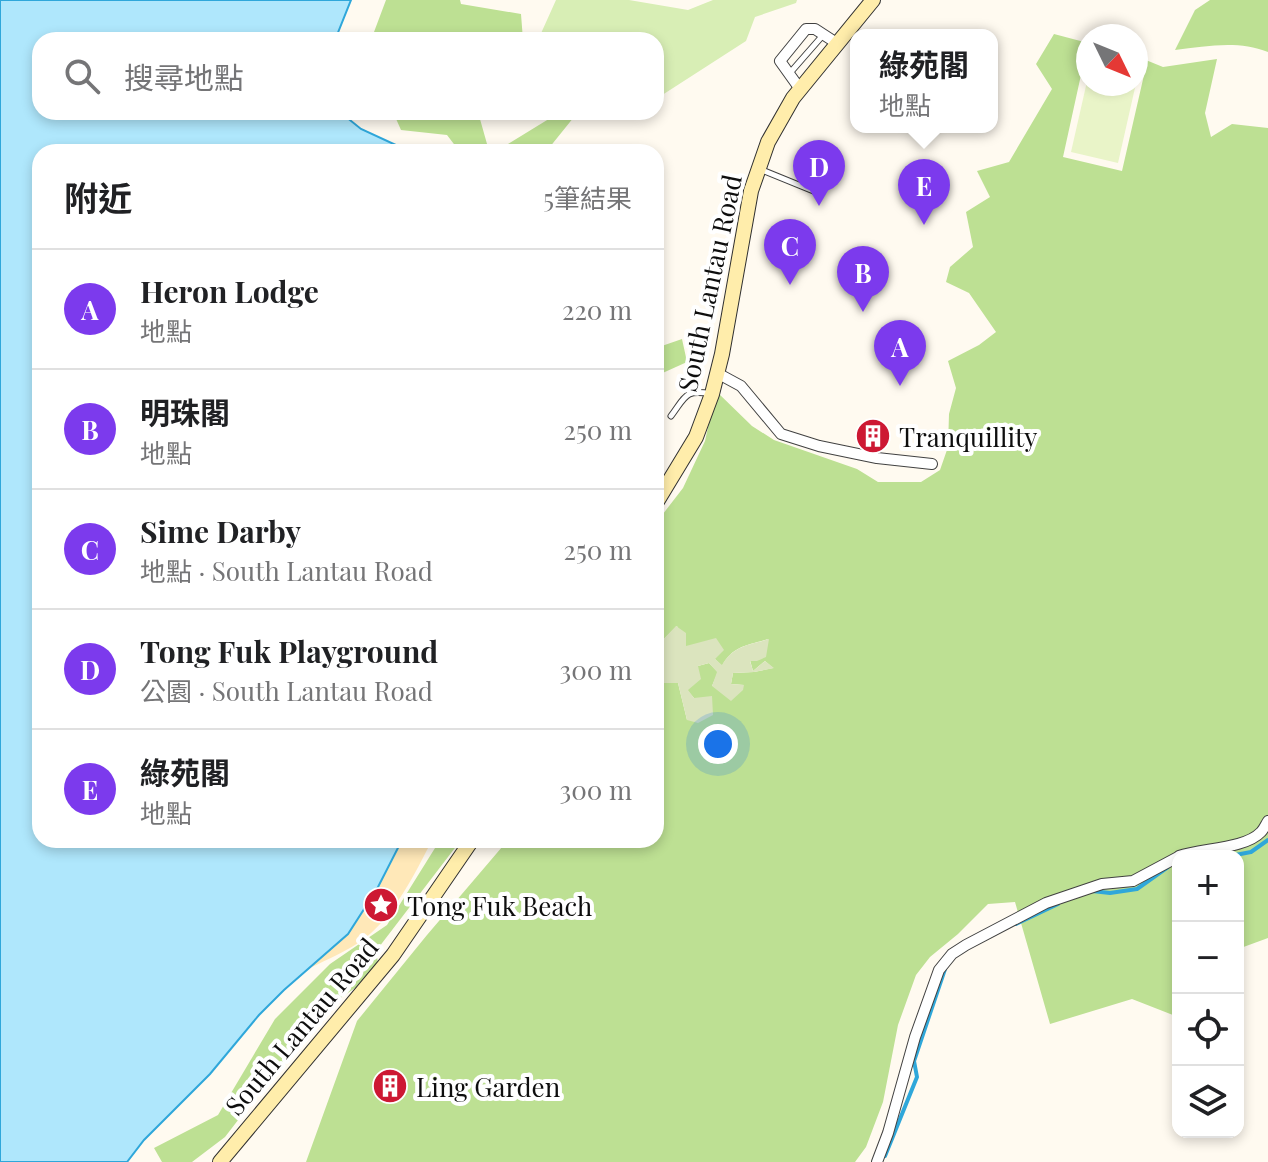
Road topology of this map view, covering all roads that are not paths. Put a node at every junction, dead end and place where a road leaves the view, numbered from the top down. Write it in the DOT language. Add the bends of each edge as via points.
graph roads {
  1 [pos="873,0"];
  2 [pos="824,34"];
  3 [pos="838,44"];
  4 [pos="789,75"];
  5 [pos="800,89"];
  6 [pos="757,169"];
  7 [pos="816,192"];
  8 [pos="717,373"];
  9 [pos="712,394"];
  10 [pos="671,416"];
  11 [pos="932,464"];
  12 [pos="664,490"];
  13 [pos="1268,821"];
  14 [pos="467,848"];
  15 [pos="1204,850"];
  16 [pos="1172,859"];
  17 [pos="220,1162"];
  18 [pos="877,1162"];
  1 -- 3 [label="main road, South Lantau Road"];
  2 -- 3 [label="street"];
  2 -- 4 [label="lane"];
  2 -- 4 [label="street" via="806,29 780,61"];
  3 -- 5 [label="main road, South Lantau Road"];
  4 -- 5 [label="street"];
  5 -- 6 [label="main road, South Lantau Road" via="777,123"];
  6 -- 7 [label="lane"];
  6 -- 8 [label="main road, South Lantau Road"];
  8 -- 9 [label="main road, South Lantau Road"];
  8 -- 11 [label="street" via="741,386 781,434 877,458"];
  9 -- 10 [label="lane" via="694,391"];
  9 -- 12 [label="main road, South Lantau Road" via="696,437"];
  13 -- 15 [label="street" via="1260,834 1241,844"];
  14 -- 17 [label="main road, South Lantau Road" via="393,955"];
  16 -- 18 [label="street" via="1133,881 1102,884 1046,903 952,954 939,970"];
}
